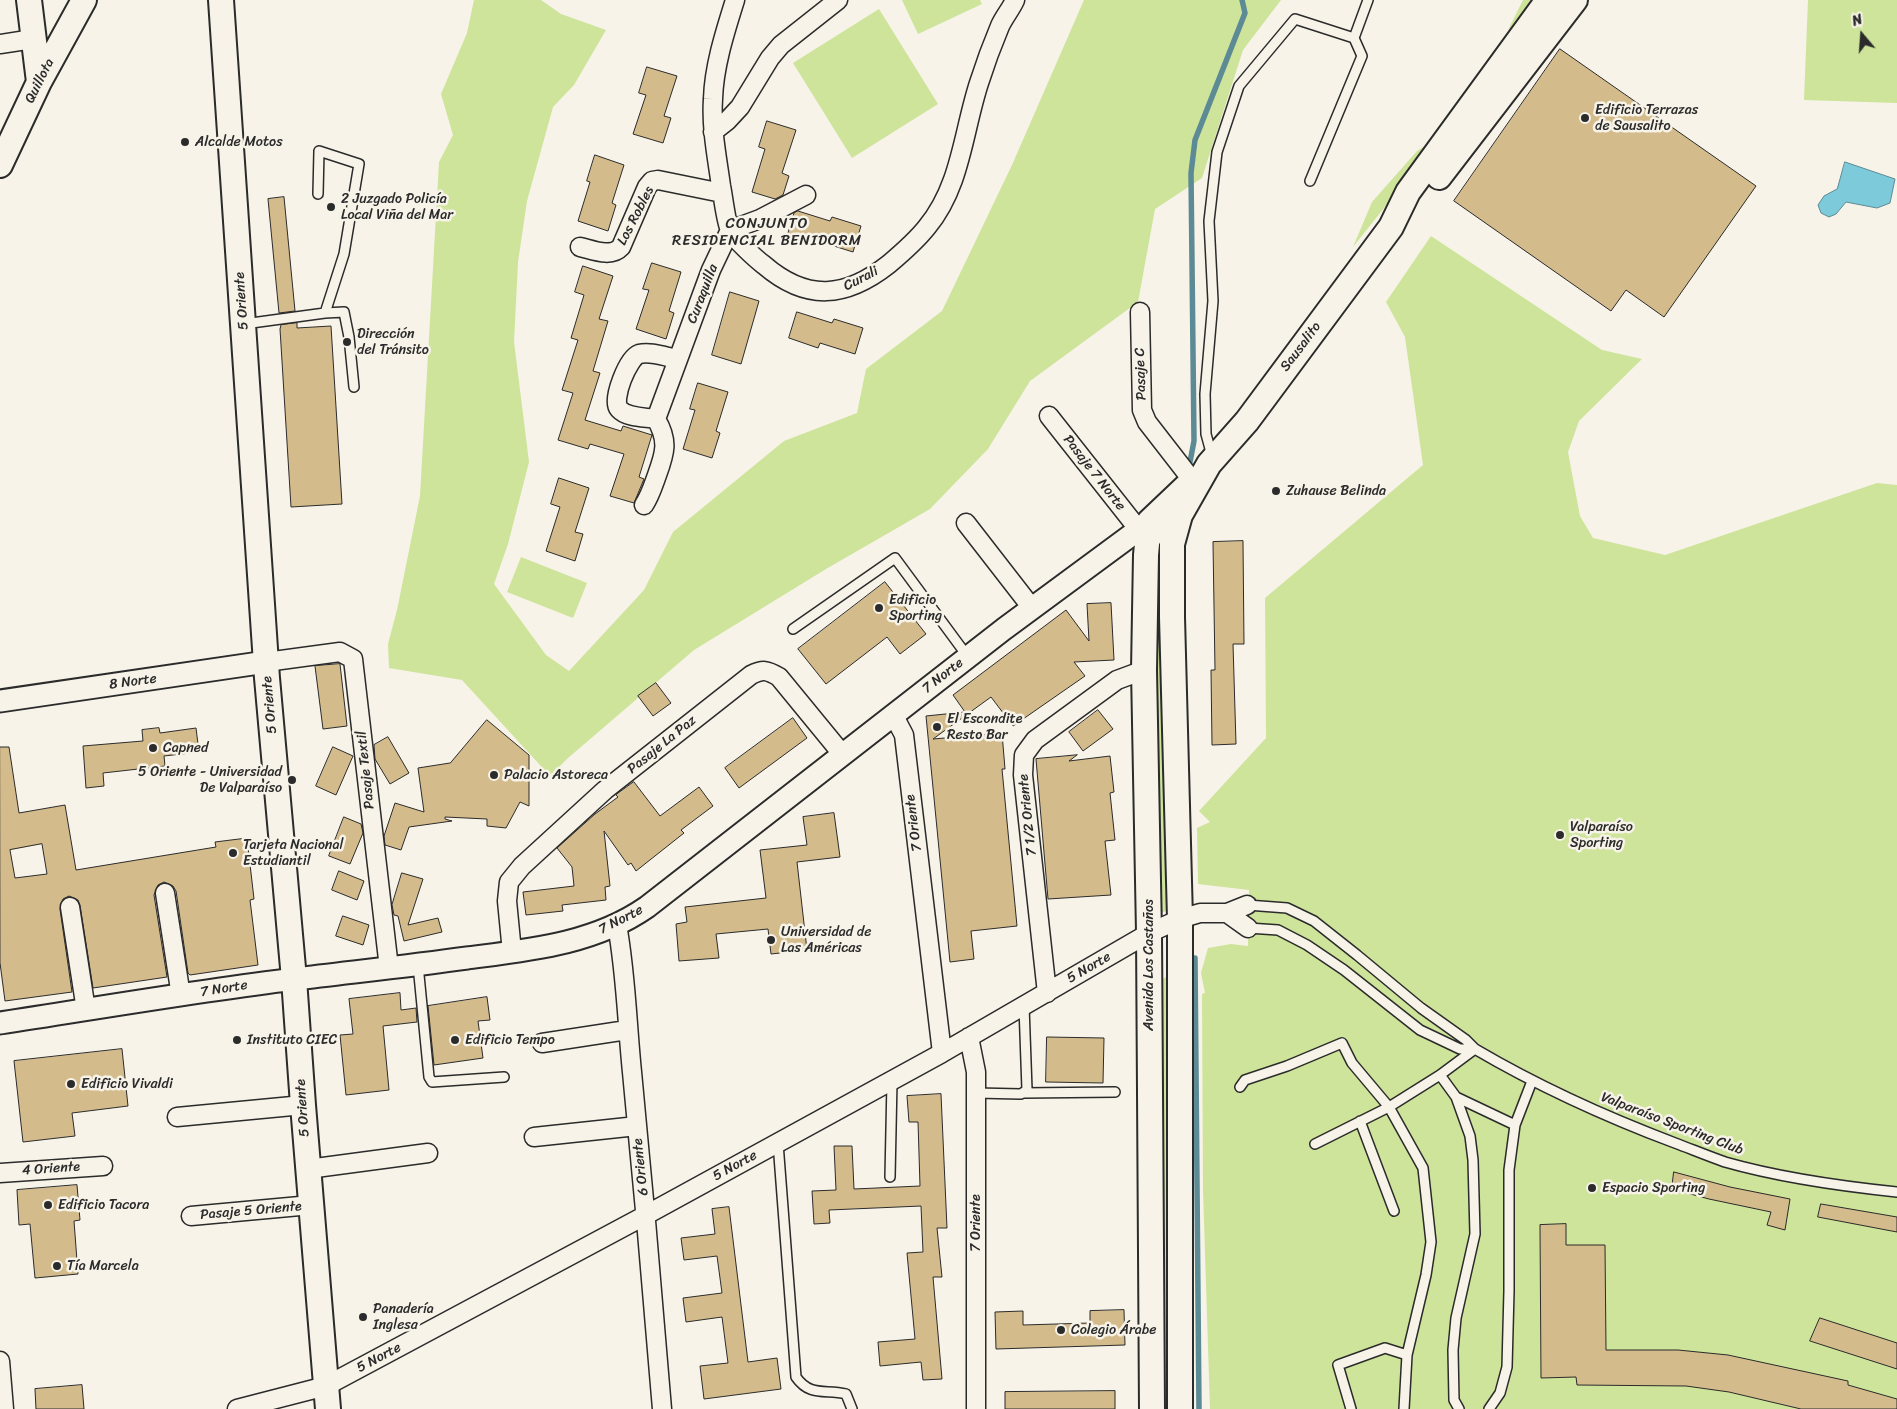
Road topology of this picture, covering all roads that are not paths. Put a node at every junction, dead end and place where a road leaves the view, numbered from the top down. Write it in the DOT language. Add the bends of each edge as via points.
graph roads {
  1 [pos="29,0"];
  2 [pos="84,0"];
  3 [pos="221,0"];
  4 [pos="735,0"];
  5 [pos="838,0"];
  6 [pos="1015,0"];
  7 [pos="1368,0"];
  8 [pos="1548,0"];
  9 [pos="1575,0"];
  10 [pos="1354,38"];
  11 [pos="33,39"];
  12 [pos="0,44"];
  13 [pos="39,82"];
  14 [pos="713,132"];
  15 [pos="0,165"];
  16 [pos="1310,181"];
  17 [pos="722,193"];
  18 [pos="318,194"];
  19 [pos="806,195"];
  20 [pos="1391,227"];
  21 [pos="730,230"];
  22 [pos="580,247"];
  23 [pos="1140,312"];
  24 [pos="325,313"];
  25 [pos="244,324"];
  26 [pos="678,359"];
  27 [pos="354,387"];
  28 [pos="1049,416"];
  29 [pos="656,419"];
  30 [pos="1205,468"];
  31 [pos="644,505"];
  32 [pos="966,523"];
  33 [pos="1144,526"];
  34 [pos="1172,544"];
  35 [pos="1032,608"];
  36 [pos="792,629"];
  37 [pos="968,657"];
  38 [pos="266,662"];
  39 [pos="1144,670"];
  40 [pos="0,701"];
  41 [pos="893,714"];
  42 [pos="843,755"];
  43 [pos="165,893"];
  44 [pos="1248,905"];
  45 [pos="70,907"];
  46 [pos="1227,913"];
  47 [pos="1180,919"];
  48 [pos="617,925"];
  49 [pos="1248,928"];
  50 [pos="1149,933"];
  51 [pos="512,952"];
  52 [pos="418,965"];
  53 [pos="389,968"];
  54 [pos="294,979"];
  55 [pos="1047,993"];
  56 [pos="181,996"];
  57 [pos="1024,1006"];
  58 [pos="86,1010"];
  59 [pos="0,1023"];
  60 [pos="628,1030"];
  61 [pos="969,1037"];
  62 [pos="542,1043"];
  63 [pos="1475,1050"];
  64 [pos="942,1053"];
  65 [pos="1440,1075"];
  66 [pos="504,1076"];
  67 [pos="892,1080"];
  68 [pos="1532,1081"];
  69 [pos="1240,1087"];
  70 [pos="1115,1092"];
  71 [pos="1024,1093"];
  72 [pos="976,1094"];
  73 [pos="1456,1097"];
  74 [pos="302,1105"];
  75 [pos="1389,1107"];
  76 [pos="177,1117"];
  77 [pos="1360,1121"];
  78 [pos="1515,1124"];
  79 [pos="637,1126"];
  80 [pos="534,1137"];
  81 [pos="778,1142"];
  82 [pos="1315,1144"];
  83 [pos="428,1153"];
  84 [pos="103,1166"];
  85 [pos="308,1169"];
  86 [pos="0,1173"];
  87 [pos="890,1177"];
  88 [pos="1897,1192"];
  89 [pos="311,1205"];
  90 [pos="1394,1211"];
  91 [pos="646,1215"];
  92 [pos="191,1216"];
  93 [pos="1407,1355"];
  94 [pos="0,1361"];
  95 [pos="327,1397"];
  96 [pos="4,1409"];
  97 [pos="237,1409"];
  98 [pos="662,1409"];
  99 [pos="852,1409"];
  100 [pos="976,1409"];
  101 [pos="1152,1409"];
  102 [pos="1180,1409"];
  103 [pos="1351,1409"];
  104 [pos="1404,1409"];
  105 [pos="1459,1409"];
  106 [pos="1489,1409"];
  1 -- 11 [label="main road"];
  2 -- 13 [label="main road, Quillota"];
  3 -- 25 [label="main road, 5 Oriente"];
  4 -- 14 [label="street, Curali" via="719,60 713,98"];
  5 -- 14 [label="street" via="781,44 740,106"];
  6 -- 21 [label="street, Curali" via="1001,25 978,85 953,183 941,209 901,254 853,287 822,292 777,276 756,259"];
  7 -- 10 [label="lane"];
  8 -- 20 [label="main road, Sausalito" via="1408,192"];
  9 -- 20 [label="main road, Sausalito" via="1421,200"];
  10 -- 16 [label="lane" via="1362,56"];
  10 -- 30 [label="lane" via="1295,19 1239,86 1217,152 1209,221 1213,301 1205,394"];
  11 -- 12 [label="street"];
  11 -- 13 [label="main road"];
  13 -- 15 [label="main road, Quillota"];
  14 -- 17 [label="street, Curali"];
  17 -- 21 [label="street, Curali"];
  17 -- 22 [label="street, Los Robles" via="658,180 652,182 617,252"];
  18 -- 24 [label="lane" via="319,151 359,164 344,254"];
  19 -- 21 [label="street" via="760,219"];
  20 -- 30 [label="main road, Sausalito" via="1247,421"];
  21 -- 26 [label="street, Curaquilla" via="711,270"];
  23 -- 30 [label="street, Pasaje C" via="1142,410 1147,422"];
  24 -- 25 [label="lane"];
  24 -- 27 [label="lane" via="344,312"];
  25 -- 38 [label="main road, 5 Oriente"];
  26 -- 29 [label="street, Curaquilla"];
  26 -- 29 [label="street" via="642,354 632,359 626,372 616,400 617,407 629,415"];
  28 -- 33 [label="street, Pasaje 7 Norte"];
  29 -- 31 [label="street" via="663,431 666,452"];
  30 -- 33 [label="main road, Sausalito"];
  30 -- 34 [label="main road, Sausalito" via="1180,515"];
  32 -- 35 [label="street"];
  33 -- 34 [label="street" via="1164,530"];
  33 -- 35 [label="street, 7 Norte"];
  33 -- 39 [label="main road, Avenida Los Castaños"];
  34 -- 47 [label="main road"];
  35 -- 37 [label="street, 7 Norte"];
  36 -- 37 [label="lane" via="895,558"];
  37 -- 41 [label="street, 7 Norte"];
  38 -- 40 [label="street, 8 Norte"];
  38 -- 53 [label="street, Pasaje Textil" via="340,652 353,659"];
  38 -- 54 [label="main road, 5 Oriente"];
  39 -- 50 [label="main road, Avenida Los Castaños"];
  39 -- 55 [label="street, 7 1/2 Oriente" via="1117,680 1035,740 1024,755 1023,775"];
  41 -- 42 [label="street, 7 Norte"];
  41 -- 64 [label="street, 7 Oriente" via="904,735"];
  42 -- 48 [label="street, 7 Norte" via="647,907"];
  42 -- 51 [label="street, Pasaje La Paz" via="778,677 768,670 751,675 605,790 522,866 510,882 507,901"];
  43 -- 56 [label="street"];
  44 -- 46 [label="street, 5 Norte"];
  44 -- 63 [label="lane, Valparaíso Sporting Club" via="1288,908 1314,921"];
  45 -- 58 [label="street"];
  46 -- 47 [label="street, 5 Norte"];
  46 -- 49 [label="street"];
  47 -- 50 [label="street, 5 Norte"];
  47 -- 102 [label="main road"];
  48 -- 51 [label="street, 7 Norte" via="588,937"];
  48 -- 60 [label="street, 6 Oriente"];
  49 -- 63 [label="lane, Valparaíso Sporting Club" via="1278,930 1307,945 1420,1030 1460,1050"];
  50 -- 55 [label="street, 5 Norte"];
  50 -- 101 [label="main road, Avenida Los Castaños"];
  51 -- 52 [label="street, 7 Norte"];
  52 -- 53 [label="street, 7 Norte"];
  52 -- 66 [label="lane" via="432,1082"];
  53 -- 54 [label="street, 7 Norte"];
  54 -- 56 [label="street, 7 Norte"];
  54 -- 74 [label="main road, 5 Oriente"];
  55 -- 57 [label="street, 5 Norte"];
  56 -- 58 [label="street, 7 Norte"];
  57 -- 61 [label="street, 5 Norte"];
  57 -- 71 [label="lane" via="1027,1090"];
  58 -- 59 [label="street, 7 Norte"];
  60 -- 62 [label="street"];
  60 -- 79 [label="street, 6 Oriente"];
  61 -- 64 [label="street, 5 Norte"];
  61 -- 72 [label="street, 7 Oriente" via="976,1072"];
  63 -- 65 [label="lane"];
  63 -- 68 [label="lane, Valparaíso Sporting Club"];
  64 -- 67 [label="street, 5 Norte"];
  65 -- 73 [label="lane"];
  65 -- 75 [label="lane"];
  67 -- 81 [label="street, 5 Norte"];
  67 -- 87 [label="lane"];
  68 -- 78 [label="lane"];
  68 -- 88 [label="lane, Valparaíso Sporting Club" via="1646,1132 1724,1161 1782,1176"];
  69 -- 75 [label="lane" via="1245,1080 1342,1043 1357,1068"];
  70 -- 71 [label="lane"];
  71 -- 72 [label="lane"];
  72 -- 100 [label="street, 7 Oriente"];
  73 -- 78 [label="lane"];
  73 -- 105 [label="lane" via="1470,1136 1475,1234 1456,1318 1453,1350 1454,1400"];
  74 -- 76 [label="street"];
  74 -- 85 [label="main road, 5 Oriente"];
  75 -- 77 [label="lane"];
  75 -- 93 [label="lane" via="1423,1168 1431,1242"];
  77 -- 82 [label="lane"];
  77 -- 90 [label="lane"];
  78 -- 106 [label="lane" via="1509,1170 1507,1367 1500,1393"];
  79 -- 80 [label="street"];
  79 -- 91 [label="street, 6 Oriente"];
  81 -- 91 [label="street, 5 Norte"];
  81 -- 99 [label="lane" via="796,1377 809,1390 846,1394"];
  83 -- 85 [label="street"];
  84 -- 86 [label="street, 4 Oriente"];
  85 -- 89 [label="main road, 5 Oriente"];
  89 -- 92 [label="street, Pasaje 5 Oriente"];
  89 -- 95 [label="main road, 5 Oriente"];
  91 -- 95 [label="street, 5 Norte"];
  91 -- 98 [label="street, 6 Oriente"];
  93 -- 103 [label="lane" via="1385,1348 1338,1365"];
  93 -- 104 [label="lane"];
  94 -- 96 [label="street"];
  95 -- 97 [label="street, 5 Norte"];
}
